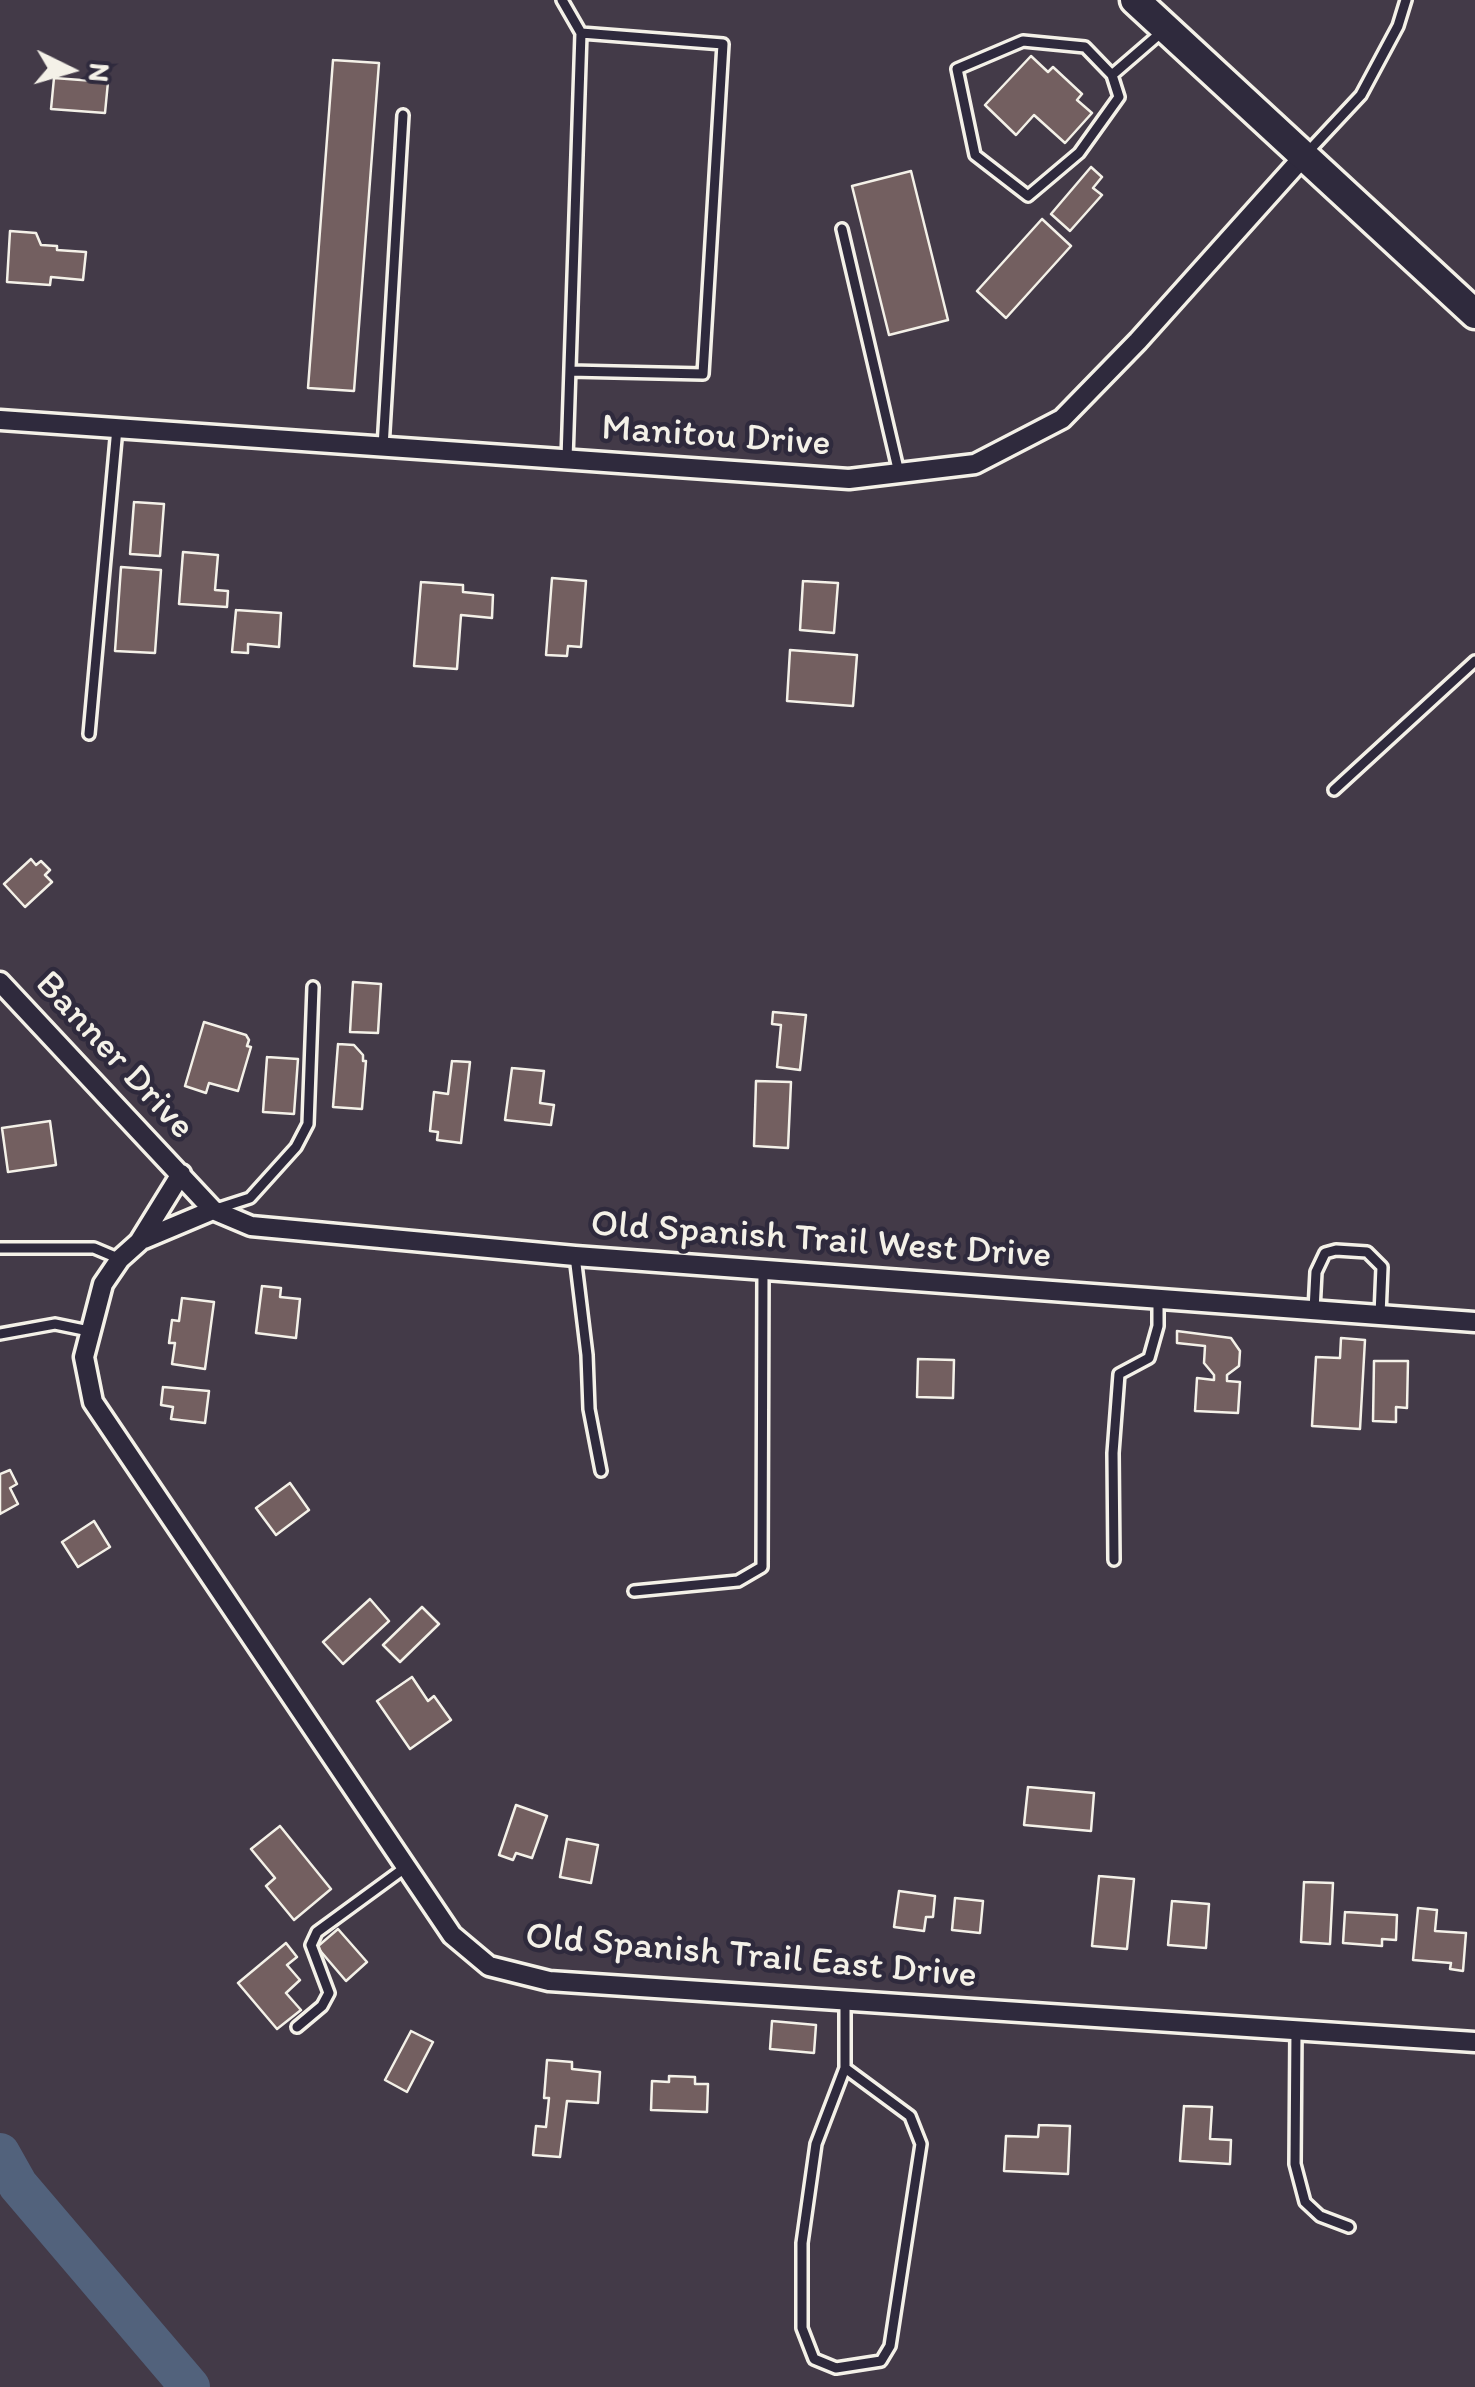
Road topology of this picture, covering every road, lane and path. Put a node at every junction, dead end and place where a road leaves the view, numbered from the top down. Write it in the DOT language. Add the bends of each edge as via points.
graph roads {
  1 [pos="562,0"];
  2 [pos="1135,0"];
  3 [pos="1406,0"];
  4 [pos="1165,30"];
  5 [pos="580,33"];
  6 [pos="1112,76"];
  7 [pos="402,115"];
  8 [pos="1303,158"];
  9 [pos="842,229"];
  10 [pos="1475,314"];
  11 [pos="570,371"];
  12 [pos="0,420"];
  13 [pos="117,428"];
  14 [pos="383,447"];
  15 [pos="567,459"];
  16 [pos="899,473"];
  17 [pos="1475,661"];
  18 [pos="88,734"];
  19 [pos="1334,790"];
  20 [pos="0,982"];
  21 [pos="313,987"];
  22 [pos="181,1174"];
  23 [pos="213,1210"];
  24 [pos="139,1242"];
  25 [pos="0,1248"];
  26 [pos="576,1256"];
  27 [pos="120,1259"];
  28 [pos="763,1270"];
  29 [pos="1158,1299"];
  30 [pos="1314,1310"];
  31 [pos="1380,1314"];
  32 [pos="1475,1322"];
  33 [pos="89,1331"];
  34 [pos="0,1334"];
  35 [pos="601,1471"];
  36 [pos="1114,1560"];
  37 [pos="634,1591"];
  38 [pos="406,1866"];
  39 [pos="845,2000"];
  40 [pos="298,2028"];
  41 [pos="1296,2030"];
  42 [pos="1475,2042"];
  43 [pos="845,2068"];
  44 [pos="1348,2227"];
  1 -- 5 [label="lane"];
  2 -- 4 [label="main road"];
  3 -- 8 [label="lane" via="1361,95"];
  4 -- 6 [label="lane"];
  4 -- 8 [label="main road"];
  5 -- 11 [label="lane"];
  5 -- 11 [label="lane" via="723,44 703,374"];
  6 -- 6 [label="lane" via="1085,47 1023,40 957,69 975,155 1028,196 1079,154 1119,98"];
  7 -- 14 [label="lane"];
  8 -- 10 [label="main road"];
  8 -- 16 [label="street, Manitou Drive" via="1062,419 975,464"];
  9 -- 16 [label="lane"];
  11 -- 15 [label="lane"];
  12 -- 13 [label="street, Manitou Drive"];
  13 -- 14 [label="street, Manitou Drive"];
  13 -- 18 [label="lane"];
  14 -- 15 [label="street, Manitou Drive"];
  15 -- 16 [label="street, Manitou Drive" via="849,479"];
  17 -- 19 [label="lane"];
  20 -- 22 [label="street, Banner Drive"];
  21 -- 23 [label="lane" via="308,1124 296,1148 250,1198"];
  22 -- 23 [label="street, Old Spanish Trail West Drive"];
  22 -- 24 [label="street, Old Spanish Trail East Drive"];
  23 -- 24 [label="street"];
  23 -- 26 [label="street, Old Spanish Trail West Drive" via="251,1226"];
  24 -- 27 [label="street, Old Spanish Trail East Drive"];
  25 -- 27 [label="lane" via="94,1248"];
  26 -- 28 [label="street, Old Spanish Trail West Drive"];
  26 -- 35 [label="lane"];
  27 -- 33 [label="street, Old Spanish Trail East Drive" via="103,1284"];
  28 -- 29 [label="street, Old Spanish Trail West Drive"];
  28 -- 37 [label="lane" via="762,1567 738,1581"];
  29 -- 30 [label="street, Old Spanish Trail West Drive"];
  29 -- 36 [label="lane" via="1149,1358 1119,1374"];
  30 -- 31 [label="street, Old Spanish Trail West Drive"];
  30 -- 31 [label="lane" via="1319,1262 1325,1253 1352,1251 1367,1252 1382,1267"];
  31 -- 32 [label="street, Old Spanish Trail West Drive"];
  33 -- 34 [label="lane" via="55,1324"];
  33 -- 38 [label="street, Old Spanish Trail East Drive" via="84,1358 94,1402"];
  38 -- 39 [label="street, Old Spanish Trail East Drive" via="452,1934 488,1966 549,1980"];
  38 -- 40 [label="lane" via="317,1932 311,1945 329,1993"];
  39 -- 41 [label="street, Old Spanish Trail East Drive"];
  39 -- 43 [label="lane"];
  41 -- 42 [label="street, Old Spanish Trail East Drive"];
  41 -- 44 [label="lane" via="1296,2164 1306,2202"];
  43 -- 43 [label="lane" via="910,2116 921,2144 890,2346 880,2361 836,2368 814,2359 802,2328 802,2242 816,2144"];
}
